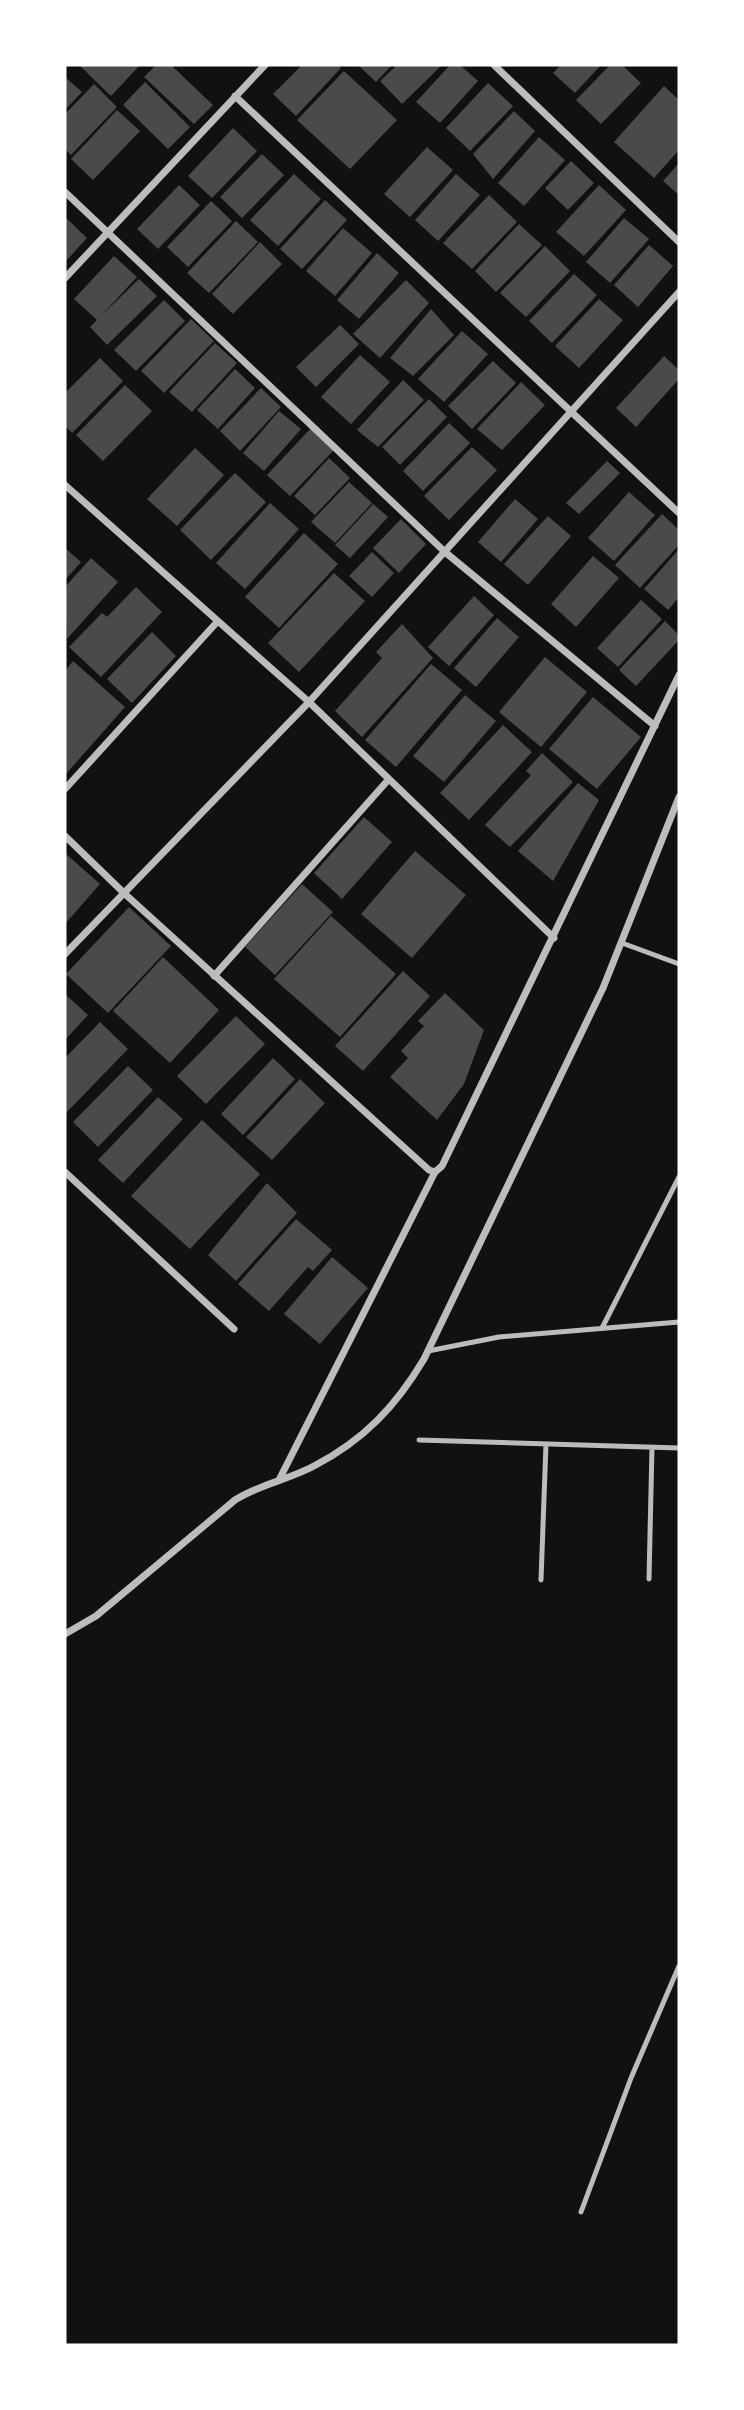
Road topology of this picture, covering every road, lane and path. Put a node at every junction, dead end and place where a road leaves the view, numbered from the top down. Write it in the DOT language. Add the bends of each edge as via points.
graph roads {
  1 [pos="265,65"];
  2 [pos="494,65"];
  3 [pos="235,96"];
  4 [pos="65,192"];
  5 [pos="106,233"];
  6 [pos="679,242"];
  7 [pos="65,278"];
  8 [pos="679,292"];
  9 [pos="569,411"];
  10 [pos="65,485"];
  11 [pos="679,513"];
  12 [pos="444,552"];
  13 [pos="218,621"];
  14 [pos="679,675"];
  15 [pos="309,702"];
  16 [pos="655,726"];
  17 [pos="389,779"];
  18 [pos="65,789"];
  19 [pos="679,797"];
  20 [pos="65,836"];
  21 [pos="125,894"];
  22 [pos="554,938"];
  23 [pos="621,943"];
  24 [pos="65,954"];
  25 [pos="679,964"];
  26 [pos="214,975"];
  27 [pos="65,1172"];
  28 [pos="435,1172"];
  29 [pos="679,1177"];
  30 [pos="679,1322"];
  31 [pos="602,1328"];
  32 [pos="234,1329"];
  33 [pos="428,1351"];
  34 [pos="419,1440"];
  35 [pos="546,1444"];
  36 [pos="652,1447"];
  37 [pos="679,1448"];
  38 [pos="279,1480"];
  39 [pos="649,1579"];
  40 [pos="541,1580"];
  41 [pos="65,1634"];
  42 [pos="679,1966"];
  43 [pos="581,2212"];
  1 -- 3 [label="street"];
  2 -- 6 [label="street"];
  3 -- 5 [label="street"];
  3 -- 9 [label="street"];
  4 -- 5 [label="street"];
  5 -- 7 [label="street"];
  5 -- 12 [label="street"];
  8 -- 9 [label="street"];
  9 -- 11 [label="street"];
  9 -- 12 [label="street"];
  10 -- 13 [label="street"];
  12 -- 15 [label="street"];
  12 -- 16 [label="street"];
  13 -- 15 [label="street"];
  13 -- 18 [label="street"];
  14 -- 16 [label="street"];
  15 -- 17 [label="street"];
  15 -- 21 [label="street"];
  16 -- 22 [label="street"];
  17 -- 22 [label="street"];
  17 -- 26 [label="street"];
  19 -- 23 [label="street"];
  20 -- 21 [label="street"];
  21 -- 24 [label="street"];
  21 -- 26 [label="street"];
  22 -- 28 [label="street" via="442,1166"];
  23 -- 25 [label="lane"];
  23 -- 33 [label="street"];
  26 -- 28 [label="street"];
  27 -- 32 [label="street"];
  28 -- 38 [label="street"];
  29 -- 31 [label="lane"];
  30 -- 31 [label="lane"];
  31 -- 33 [label="lane" via="499,1337"];
  33 -- 38 [label="street" via="401,1397 367,1431 314,1466"];
  34 -- 35 [label="lane"];
  35 -- 36 [label="lane"];
  35 -- 40 [label="lane"];
  36 -- 37 [label="lane"];
  36 -- 39 [label="lane"];
  38 -- 41 [label="street" via="235,1500 96,1616"];
  42 -- 43 [label="lane"];
}
